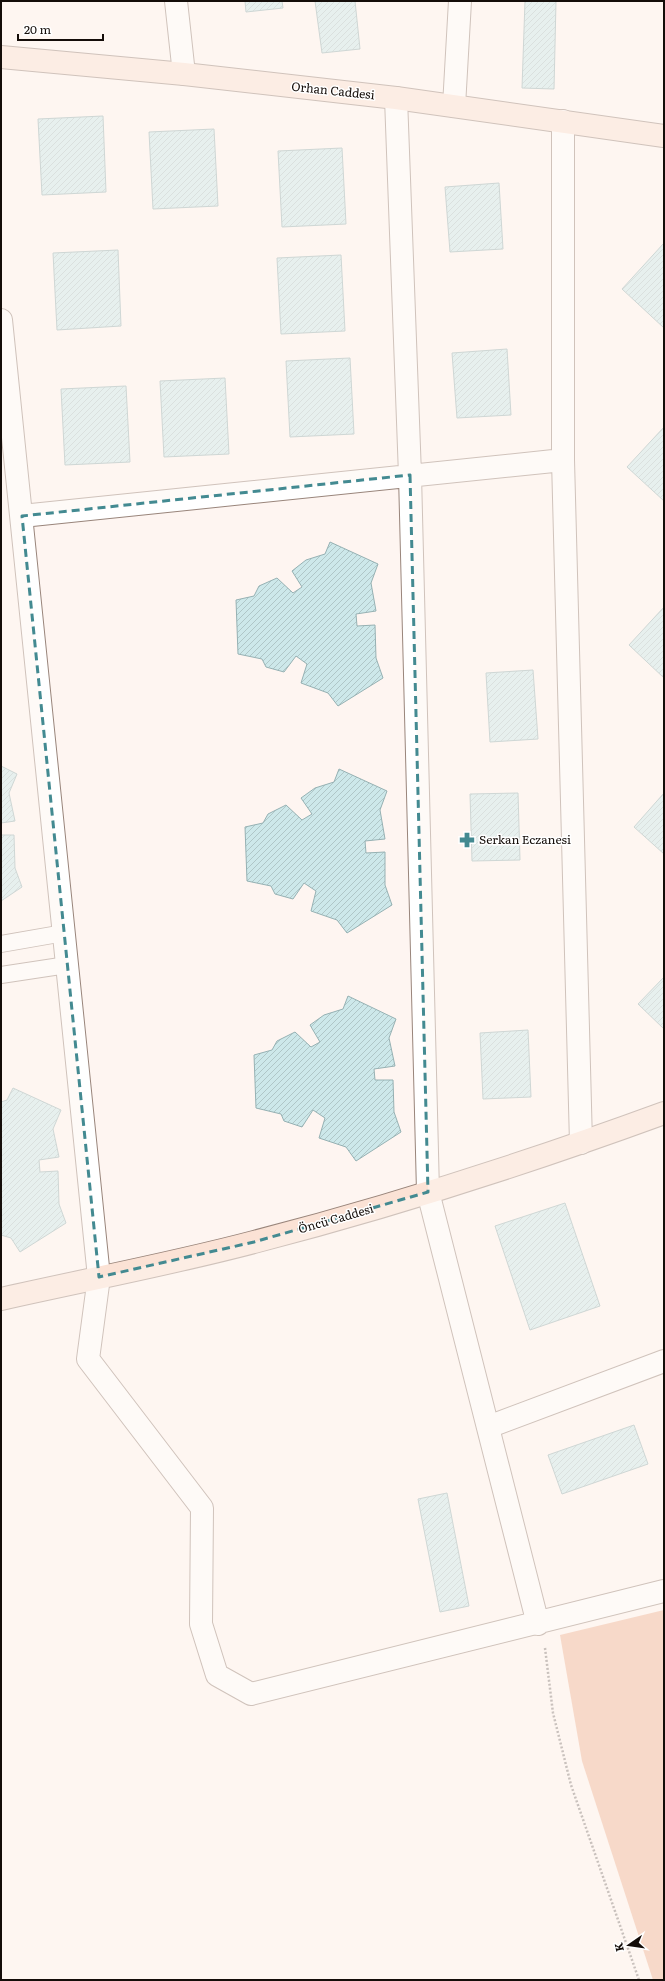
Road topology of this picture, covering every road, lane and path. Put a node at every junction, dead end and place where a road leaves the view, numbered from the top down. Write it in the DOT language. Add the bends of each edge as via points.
graph roads {
  1 [pos="176,1"];
  2 [pos="460,1"];
  3 [pos="1,57"];
  4 [pos="184,74"];
  5 [pos="396,98"];
  6 [pos="454,106"];
  7 [pos="563,121"];
  8 [pos="664,136"];
  9 [pos="1,320"];
  10 [pos="563,460"];
  11 [pos="410,476"];
  12 [pos="22,516"];
  13 [pos="64,933"];
  14 [pos="1,944"];
  15 [pos="68,965"];
  16 [pos="1,975"];
  17 [pos="664,1113"];
  18 [pos="581,1143"];
  19 [pos="428,1192"];
  20 [pos="99,1277"];
  21 [pos="1,1299"];
  22 [pos="664,1361"];
  23 [pos="488,1427"];
  24 [pos="664,1591"];
  25 [pos="538,1624"];
  26 [pos="639,1980"];
  1 -- 4 [label="street"];
  2 -- 6 [label="street"];
  3 -- 4 [label="street, Orhan Caddesi"];
  4 -- 5 [label="street, Orhan Caddesi"];
  5 -- 6 [label="street, Orhan Caddesi"];
  5 -- 11 [label="street"];
  6 -- 7 [label="street, Orhan Caddesi"];
  7 -- 8 [label="street, Orhan Caddesi"];
  7 -- 10 [label="street"];
  9 -- 12 [label="street"];
  10 -- 11 [label="street"];
  10 -- 18 [label="street"];
  11 -- 12 [label="street"];
  11 -- 19 [label="street"];
  12 -- 13 [label="street"];
  13 -- 14 [label="lane"];
  13 -- 15 [label="street"];
  15 -- 16 [label="lane"];
  15 -- 20 [label="street"];
  17 -- 18 [label="street, Öncü Caddesi"];
  18 -- 19 [label="street, Öncü Caddesi"];
  19 -- 20 [label="street, Öncü Caddesi" via="254,1242"];
  19 -- 23 [label="street"];
  20 -- 21 [label="street, Öncü Caddesi"];
  20 -- 25 [label="street" via="88,1359 202,1508 201,1624 217,1675 251,1694"];
  22 -- 23 [label="street"];
  23 -- 25 [label="street"];
  24 -- 25 [label="street"];
  25 -- 26 [label="path" via="547,1654 553,1713 571,1785"];
}
